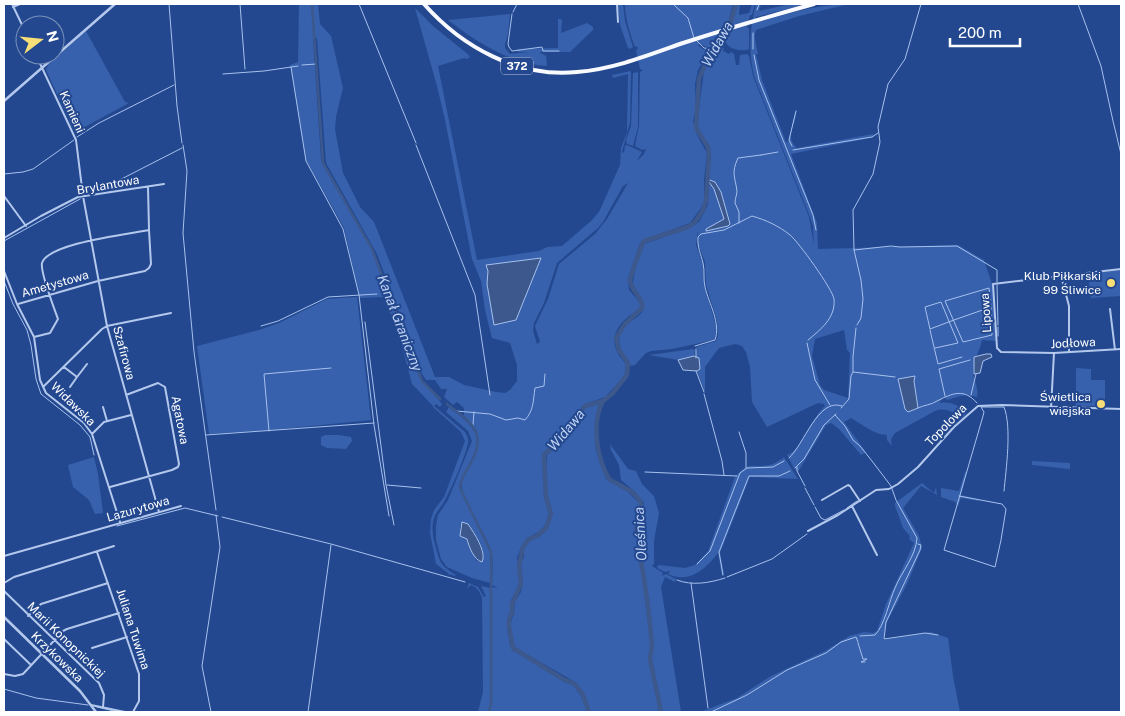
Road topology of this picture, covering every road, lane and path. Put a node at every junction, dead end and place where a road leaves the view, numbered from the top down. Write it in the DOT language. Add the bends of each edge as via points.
graph roads {
  1 [pos="20,4"];
  2 [pos="115,4"];
  3 [pos="424,4"];
  4 [pos="618,4"];
  5 [pos="814,4"];
  6 [pos="13,5"];
  7 [pos="618,22"];
  8 [pos="41,65"];
  9 [pos="42,68"];
  10 [pos="4,101"];
  11 [pos="164,184"];
  12 [pos="148,187"];
  13 [pos="4,196"];
  14 [pos="83,196"];
  15 [pos="26,226"];
  16 [pos="150,230"];
  17 [pos="4,238"];
  18 [pos="91,241"];
  19 [pos="1121,269"];
  20 [pos="4,271"];
  21 [pos="1061,276"];
  22 [pos="98,281"];
  23 [pos="50,295"];
  24 [pos="17,304"];
  25 [pos="1110,309"];
  26 [pos="171,313"];
  27 [pos="107,326"];
  28 [pos="34,337"];
  29 [pos="1121,349"];
  30 [pos="1115,350"];
  31 [pos="1069,352"];
  32 [pos="1026,353"];
  33 [pos="1054,353"];
  34 [pos="86,364"];
  35 [pos="64,367"];
  36 [pos="77,377"];
  37 [pos="43,387"];
  38 [pos="70,387"];
  39 [pos="126,395"];
  40 [pos="103,407"];
  41 [pos="1051,408"];
  42 [pos="1121,409"];
  43 [pos="131,414"];
  44 [pos="107,422"];
  45 [pos="92,434"];
  46 [pos="149,476"];
  47 [pos="109,488"];
  48 [pos="822,500"];
  49 [pos="860,501"];
  50 [pos="181,506"];
  51 [pos="852,506"];
  52 [pos="159,512"];
  53 [pos="120,522"];
  54 [pos="808,531"];
  55 [pos="114,546"];
  56 [pos="97,552"];
  57 [pos="877,555"];
  58 [pos="4,556"];
  59 [pos="4,583"];
  60 [pos="109,583"];
  61 [pos="4,591"];
  62 [pos="119,613"];
  63 [pos="28,616"];
  64 [pos="4,617"];
  65 [pos="127,637"];
  66 [pos="4,639"];
  67 [pos="54,641"];
  68 [pos="92,648"];
  69 [pos="41,654"];
  70 [pos="31,665"];
  71 [pos="4,674"];
  72 [pos="91,705"];
  73 [pos="103,707"];
  74 [pos="96,712"];
  75 [pos="125,712"];
  76 [pos="134,712"];
  1 -- 6 [label="street"];
  2 -- 9 [label="street"];
  3 -- 5 [label="main road, 372" via="462,39 486,53 512,65 565,73 628,61"];
  4 -- 7 [label="street"];
  8 -- 9 [label="street, Kamieni"];
  9 -- 10 [label="street"];
  9 -- 14 [label="street, Kamieni" via="76,140"];
  11 -- 12 [label="street, Brylantowa"];
  12 -- 14 [label="street, Brylantowa"];
  12 -- 16 [label="street"];
  13 -- 15 [label="street"];
  14 -- 15 [label="street, Brylantowa"];
  14 -- 18 [label="street, Szafirowa"];
  15 -- 17 [label="street, Brylantowa"];
  16 -- 18 [label="street"];
  16 -- 22 [label="street, Ametystowa" via="150,268"];
  18 -- 22 [label="street, Szafirowa"];
  18 -- 23 [label="street" via="70,245 44,260 42,268"];
  19 -- 21 [label="street, Lipowa"];
  20 -- 24 [label="street, Widawska"];
  21 -- 31 [label="street" via="1069,306"];
  21 -- 32 [label="street, Lipowa" via="993,284 998,351"];
  22 -- 23 [label="street, Ametystowa"];
  22 -- 27 [label="street, Szafirowa"];
  23 -- 24 [label="street, Ametystowa"];
  23 -- 28 [label="street" via="57,323 50,333"];
  24 -- 28 [label="street, Widawska"];
  25 -- 30 [label="street"];
  26 -- 27 [label="street"];
  27 -- 35 [label="street"];
  27 -- 39 [label="street, Szafirowa"];
  28 -- 37 [label="street, Widawska"];
  29 -- 30 [label="street, Jodłowa"];
  30 -- 31 [label="street, Jodłowa"];
  31 -- 33 [label="street, Jodłowa"];
  32 -- 33 [label="street, Jodłowa"];
  33 -- 41 [label="street"];
  34 -- 36 [label="street"];
  35 -- 36 [label="street"];
  35 -- 37 [label="street"];
  36 -- 38 [label="street"];
  37 -- 45 [label="street, Widawska"];
  39 -- 43 [label="street, Szafirowa"];
  39 -- 46 [label="street, Agatowa" via="158,383 165,387 179,464 175,469"];
  40 -- 44 [label="street"];
  41 -- 42 [label="street, Topolowa"];
  41 -- 49 [label="street, Topolowa" via="976,407 913,473 892,488 879,489"];
  43 -- 44 [label="street"];
  43 -- 46 [label="street, Szafirowa"];
  44 -- 45 [label="street"];
  45 -- 47 [label="street, Widawska"];
  46 -- 47 [label="street"];
  46 -- 52 [label="street, Szafirowa"];
  47 -- 53 [label="street, Widawska"];
  48 -- 49 [label="street" via="848,485"];
  49 -- 51 [label="street, Topolowa"];
  50 -- 52 [label="street, Lazurytowa"];
  51 -- 54 [label="street, Topolowa"];
  51 -- 57 [label="street"];
  52 -- 53 [label="street, Lazurytowa"];
  53 -- 58 [label="street, Lazurytowa"];
  55 -- 56 [label="street"];
  56 -- 59 [label="street" via="14,577"];
  56 -- 60 [label="street, Juliana Tuwima"];
  60 -- 62 [label="street, Juliana Tuwima"];
  60 -- 63 [label="street" via="41,604"];
  61 -- 63 [label="street, Marii Konopnickiej"];
  62 -- 65 [label="street, Juliana Tuwima"];
  62 -- 67 [label="street" via="67,629"];
  63 -- 67 [label="street, Marii Konopnickiej"];
  64 -- 69 [label="street, Krzykowska"];
  65 -- 68 [label="street"];
  65 -- 76 [label="street, Juliana Tuwima" via="140,681 139,701"];
  66 -- 70 [label="street"];
  67 -- 69 [label="street"];
  67 -- 73 [label="street, Marii Konopnickiej" via="100,685 104,695"];
  69 -- 70 [label="street"];
  69 -- 72 [label="street, Krzykowska"];
  70 -- 71 [label="street" via="19,675"];
  72 -- 73 [label="street"];
  72 -- 74 [label="street, Krzykowska"];
  73 -- 75 [label="street"];
}
